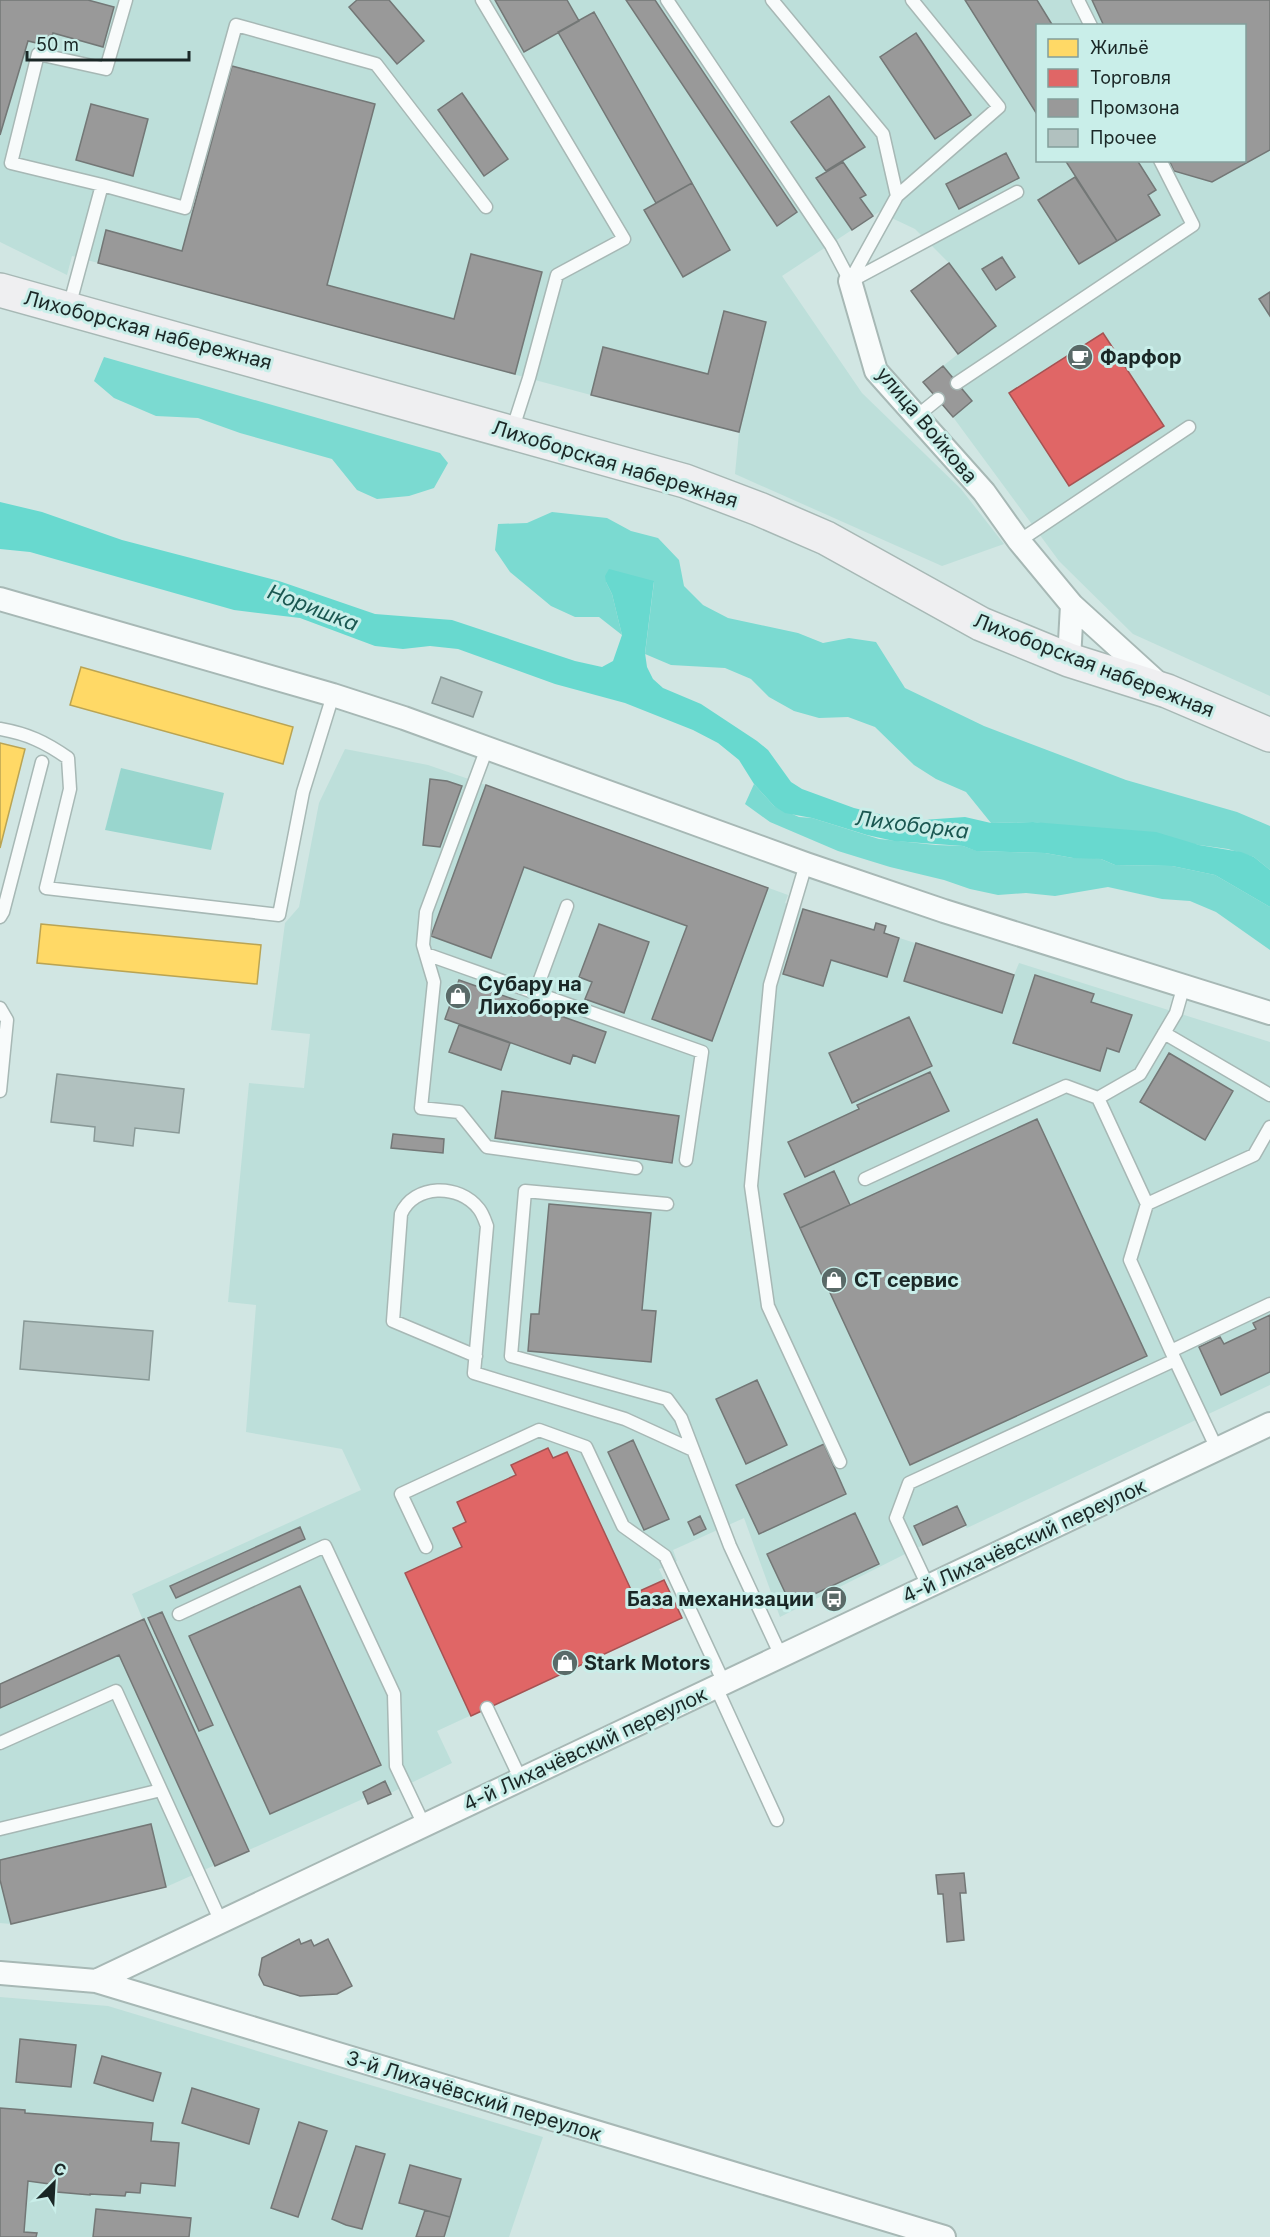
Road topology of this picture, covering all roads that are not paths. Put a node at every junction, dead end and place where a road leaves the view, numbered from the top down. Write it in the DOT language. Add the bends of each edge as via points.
graph roads {
  1 [pos="126,0"];
  2 [pos="482,0"];
  3 [pos="667,0"];
  4 [pos="771,0"];
  5 [pos="912,0"];
  6 [pos="1078,0"];
  7 [pos="1090,24"];
  8 [pos="1161,162"];
  9 [pos="102,185"];
  10 [pos="1017,192"];
  11 [pos="897,196"];
  12 [pos="486,207"];
  13 [pos="850,281"];
  14 [pos="0,290"];
  15 [pos="69,308"];
  16 [pos="957,383"];
  17 [pos="938,399"];
  18 [pos="917,416"];
  19 [pos="1189,427"];
  20 [pos="512,432"];
  21 [pos="1019,541"];
  22 [pos="0,599"];
  23 [pos="1072,605"];
  24 [pos="1069,660"];
  25 [pos="1167,691"];
  26 [pos="333,695"];
  27 [pos="0,729"];
  28 [pos="1270,735"];
  29 [pos="487,748"];
  30 [pos="42,762"];
  31 [pos="806,864"];
  32 [pos="567,906"];
  33 [pos="0,917"];
  34 [pos="426,954"];
  35 [pos="1184,985"];
  36 [pos="535,993"];
  37 [pos="0,1008"];
  38 [pos="1270,1013"];
  39 [pos="1164,1033"];
  40 [pos="0,1092"];
  41 [pos="1270,1095"];
  42 [pos="1098,1098"];
  43 [pos="1270,1127"];
  44 [pos="686,1160"];
  45 [pos="636,1168"];
  46 [pos="866,1179"];
  47 [pos="667,1204"];
  48 [pos="1148,1204"];
  49 [pos="1270,1304"];
  50 [pos="1173,1355"];
  51 [pos="476,1356"];
  52 [pos="1270,1424"];
  53 [pos="693,1449"];
  54 [pos="1217,1449"];
  55 [pos="840,1462"];
  56 [pos="426,1547"];
  57 [pos="928,1586"];
  58 [pos="179,1614"];
  59 [pos="781,1656"];
  60 [pos="720,1685"];
  61 [pos="487,1708"];
  62 [pos="0,1743"];
  63 [pos="521,1780"];
  64 [pos="161,1790"];
  65 [pos="777,1820"];
  66 [pos="424,1825"];
  67 [pos="0,1829"];
  68 [pos="221,1922"];
  69 [pos="0,1973"];
  70 [pos="96,1981"];
  71 [pos="944,2237"];
  1 -- 9 [label="lane" via="106,69 38,54 11,163"];
  2 -- 20 [label="lane" via="624,239 557,275"];
  3 -- 13 [label="lane, улица Войкова" via="831,245"];
  4 -- 11 [label="lane" via="883,134"];
  5 -- 11 [label="lane" via="999,107"];
  6 -- 7 [label="lane"];
  8 -- 16 [label="lane" via="1192,225"];
  9 -- 12 [label="lane" via="185,208 236,25 376,64"];
  9 -- 15 [label="lane"];
  10 -- 13 [label="lane"];
  11 -- 13 [label="lane"];
  13 -- 18 [label="street, улица Войкова" via="876,371"];
  14 -- 15 [label="street, Лихоборская набережная"];
  15 -- 20 [label="street, Лихоборская набережная"];
  17 -- 18 [label="lane"];
  18 -- 21 [label="street, улица Войкова" via="984,492"];
  19 -- 21 [label="lane"];
  20 -- 24 [label="street, Лихоборская набережная" via="685,482 759,509 826,538 981,624"];
  21 -- 23 [label="street, улица Войкова"];
  22 -- 26 [label="street"];
  23 -- 24 [label="street"];
  23 -- 25 [label="street, улица Войкова"];
  24 -- 25 [label="street, Лихоборская набережная"];
  25 -- 28 [label="street, Лихоборская набережная"];
  26 -- 27 [label="lane" via="303,792 279,915 46,888 70,789 68,758 47,743"];
  26 -- 29 [label="street"];
  29 -- 31 [label="street"];
  29 -- 34 [label="lane" via="426,912"];
  30 -- 33 [label="lane"];
  31 -- 35 [label="street"];
  31 -- 55 [label="lane" via="770,984 751,1186 768,1306"];
  32 -- 36 [label="lane"];
  34 -- 36 [label="lane"];
  34 -- 45 [label="lane" via="434,982 421,1108 459,1112 487,1147"];
  35 -- 38 [label="street"];
  35 -- 39 [label="lane" via="1176,1013"];
  36 -- 44 [label="lane" via="702,1052"];
  37 -- 40 [label="lane" via="7,1020"];
  39 -- 41 [label="lane"];
  39 -- 42 [label="lane" via="1140,1074"];
  42 -- 46 [label="lane" via="1066,1086"];
  42 -- 48 [label="lane"];
  43 -- 48 [label="lane" via="1254,1155"];
  47 -- 53 [label="lane" via="525,1191 511,1356 667,1399 681,1418"];
  48 -- 50 [label="lane" via="1130,1260"];
  49 -- 50 [label="lane"];
  50 -- 54 [label="lane"];
  50 -- 57 [label="lane" via="909,1483 896,1518"];
  51 -- 51 [label="lane" via="488,1226 479,1209 464,1196 442,1190 421,1192 406,1203 401,1214 393,1322"];
  51 -- 53 [label="lane" via="474,1373 625,1419"];
  52 -- 54 [label="street, 4-й Лихачёвский переулок"];
  53 -- 59 [label="lane" via="730,1546"];
  54 -- 57 [label="street, 4-й Лихачёвский переулок"];
  56 -- 60 [label="lane" via="401,1494 539,1430 586,1448 623,1526 665,1556"];
  57 -- 59 [label="street, 4-й Лихачёвский переулок"];
  58 -- 66 [label="lane" via="325,1546 394,1694 396,1766"];
  59 -- 60 [label="street, 4-й Лихачёвский переулок"];
  60 -- 63 [label="street, 4-й Лихачёвский переулок"];
  60 -- 65 [label="lane"];
  61 -- 63 [label="lane"];
  62 -- 64 [label="lane" via="116,1691"];
  63 -- 66 [label="street, 4-й Лихачёвский переулок"];
  64 -- 67 [label="lane"];
  64 -- 68 [label="lane"];
  66 -- 68 [label="street, 4-й Лихачёвский переулок"];
  68 -- 70 [label="street, 4-й Лихачёвский переулок"];
  69 -- 70 [label="street, 3-й Лихачёвский переулок"];
  70 -- 71 [label="street, 3-й Лихачёвский переулок"];
}
